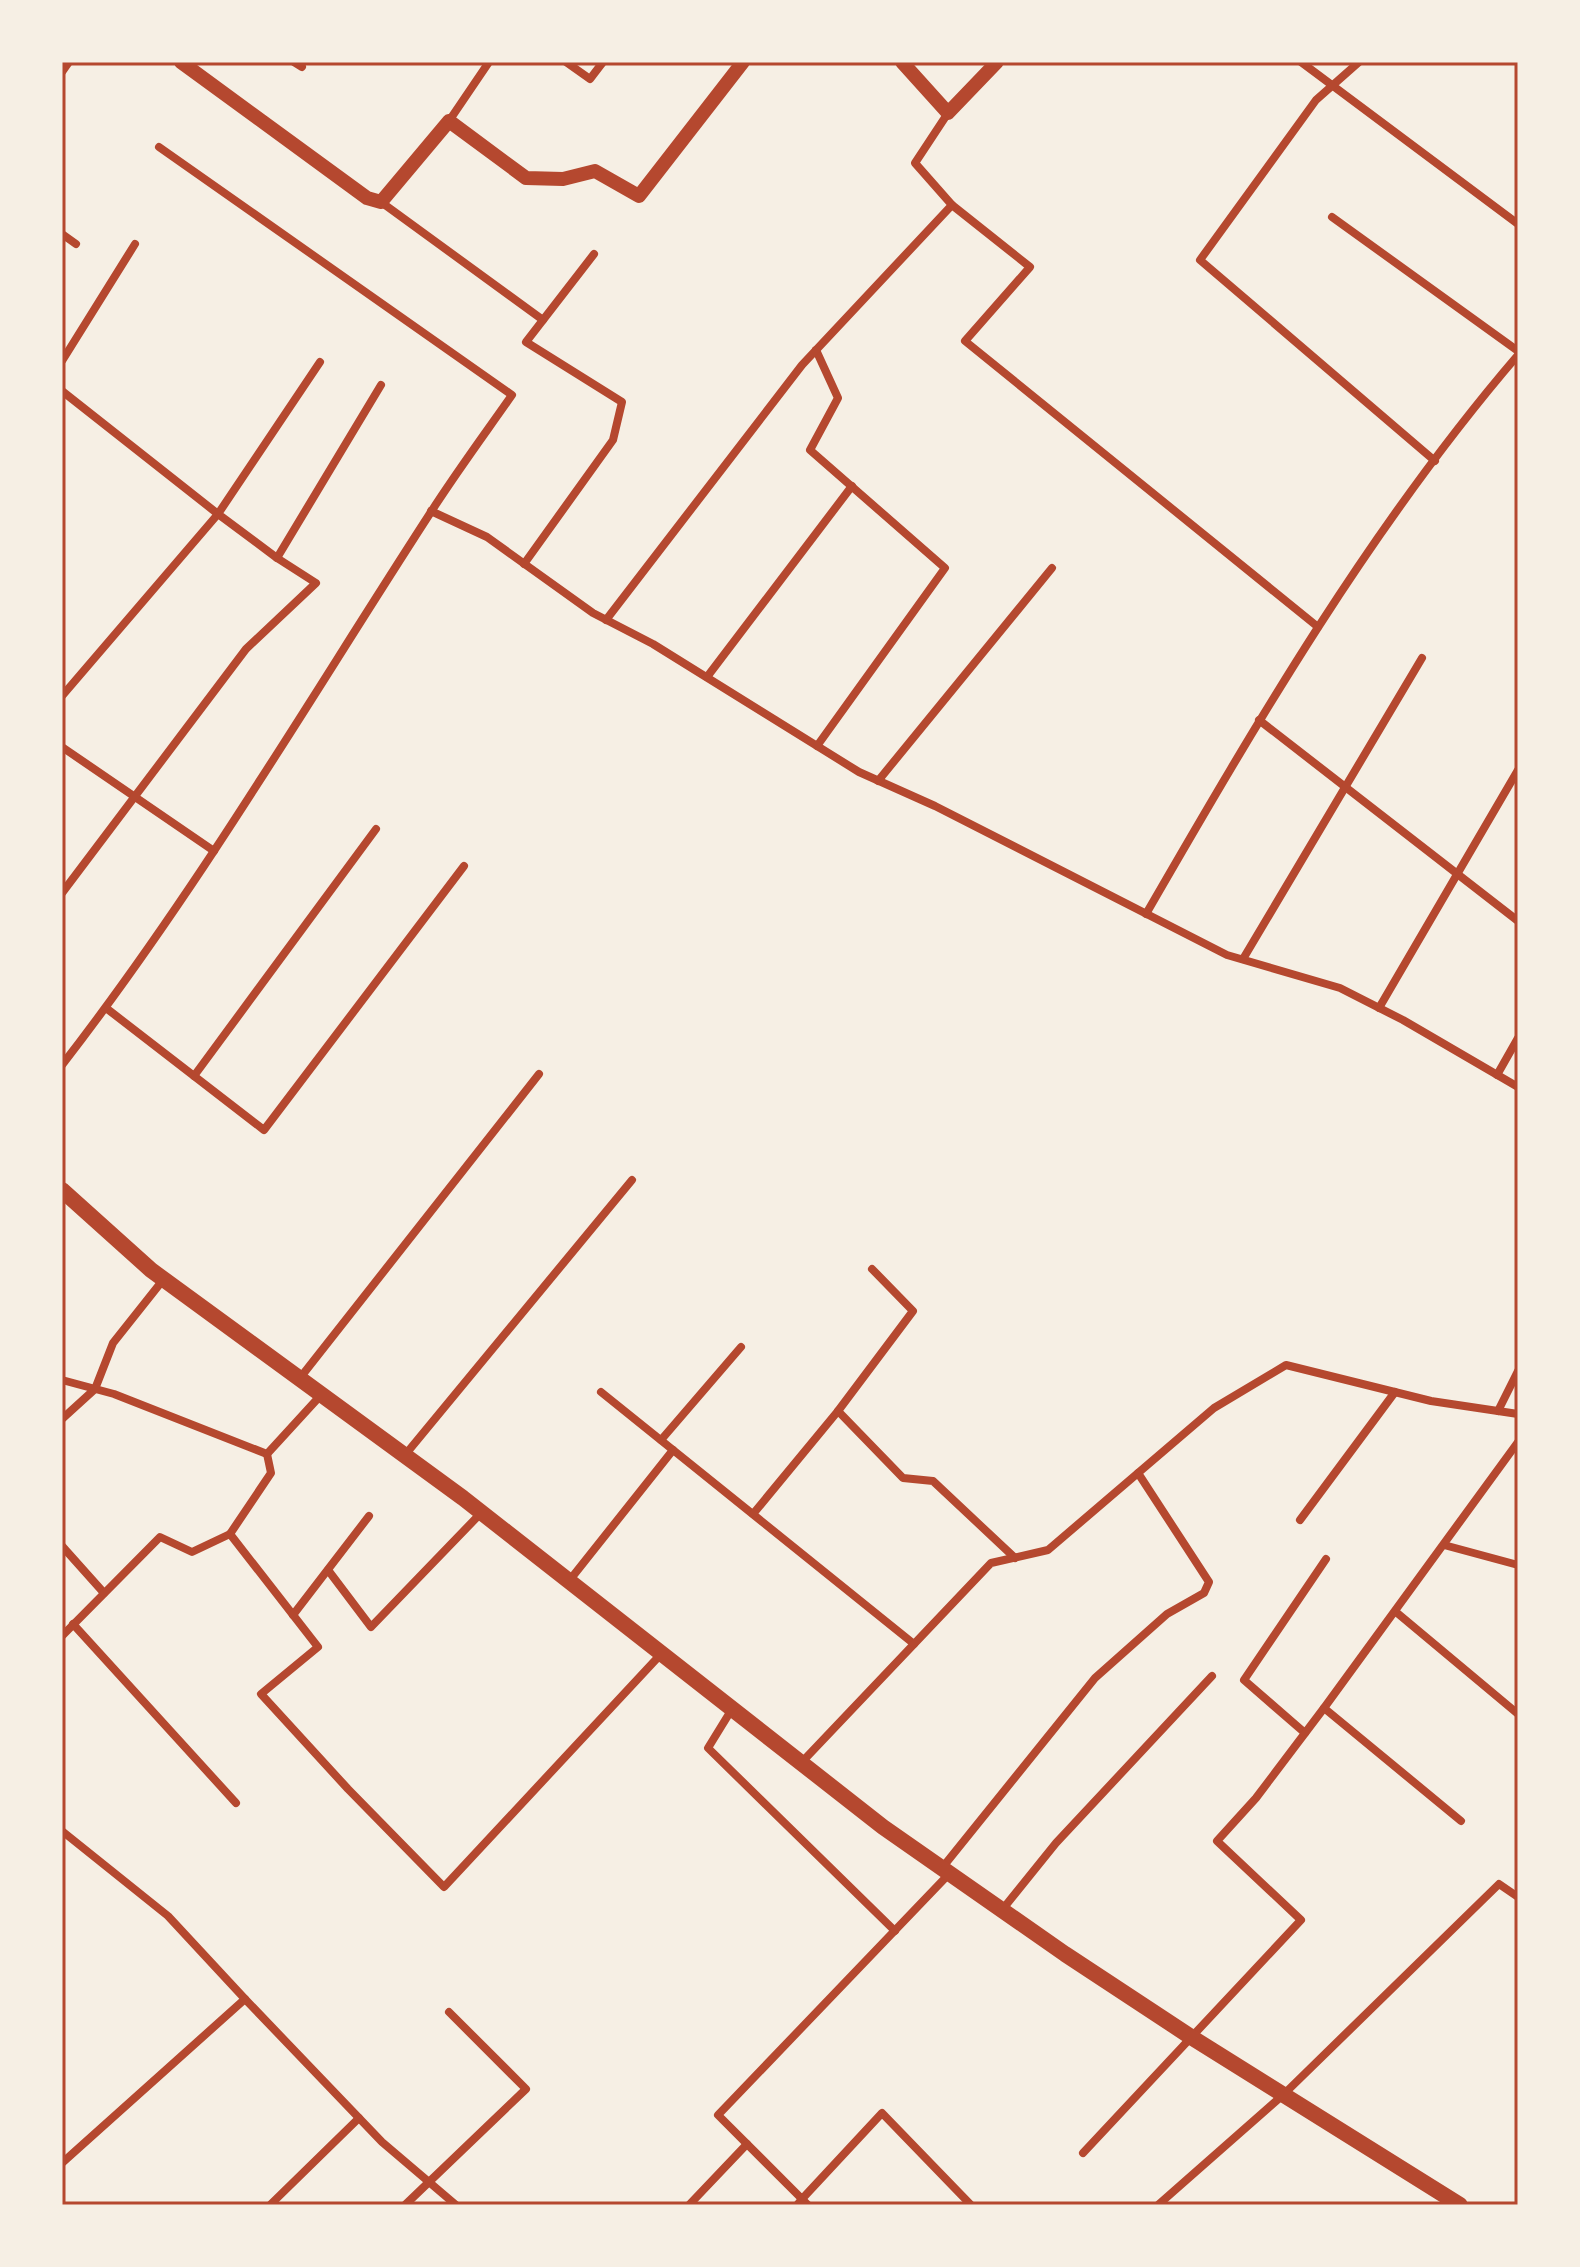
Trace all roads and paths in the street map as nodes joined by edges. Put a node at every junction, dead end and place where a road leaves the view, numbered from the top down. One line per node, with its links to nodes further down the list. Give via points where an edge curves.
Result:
1 (69, 62): 11 (street)
2 (181, 62): 16 (street, via 367,198)
3 (489, 62): 14 (street)
4 (566, 62): 5 (street, via 590,79)
5 (603, 62)
6 (743, 62): 14 (street, via 639,196 595,171 563,179 526,178)
7 (902, 62): 13 (street)
8 (997, 62): 13 (street)
9 (1301, 62): 12 (street)
10 (1359, 62): 12 (street)
11 (62, 72)
12 (1332, 86): 19 (street); 31 (street, via 1316,100 1200,260)
13 (948, 113): 17 (street, via 915,163)
14 (449, 121): 16 (street)
15 (159, 147): 33 (street, via 512,395)
16 (381, 202): 24 (street)
17 (952, 205): 25 (street); 39 (street, via 1030,267 965,341)
18 (1332, 217): 26 (street)
19 (1518, 224)
20 (62, 234): 21 (street)
21 (76, 244)
22 (135, 244): 27 (street)
23 (594, 254): 24 (street)
24 (543, 320): 36 (street, via 526,342 622,402 613,440)
25 (816, 350): 32 (street, via 838,398 810,450); 38 (street)
26 (1518, 353): 31 (street)
27 (62, 361)
28 (320, 362): 34 (street)
29 (381, 385): 35 (street)
30 (62, 391): 34 (street)
31 (1435, 461): 39 (street)
32 (852, 486): 41 (street); 44 (street, via 945,568)
33 (431, 511): 36 (street, via 487,537); 51 (street)
34 (218, 514): 35 (street); 42 (street)
35 (277, 558): 49 (street, via 316,583 246,649)
36 (524, 564): 38 (street)
37 (1052, 568): 47 (street)
38 (606, 620): 41 (street)
39 (1318, 627): 43 (street)
40 (1422, 658): 48 (street)
41 (707, 677): 44 (street)
42 (62, 696)
43 (1259, 720): 48 (street); 55 (street)
44 (817, 746): 47 (street)
45 (62, 747): 49 (street)
46 (1518, 770): 53 (street)
47 (878, 781): 55 (street)
48 (1346, 789): 53 (street); 57 (street)
49 (134, 797): 51 (street); 54 (street)
50 (376, 829): 64 (street)
51 (214, 851): 58 (street)
52 (464, 866): 64 (street, via 264,1130)
53 (1458, 872): 56 (street); 59 (street)
54 (62, 893)
55 (1146, 914): 57 (street)
56 (1518, 921)
57 (1243, 959): 59 (street, via 1340,988)
58 (106, 1008): 61 (street); 64 (street)
59 (1379, 1008): 63 (street)
60 (1518, 1038): 63 (street)
61 (62, 1065)
62 (539, 1074): 72 (street)
63 (1497, 1075): 65 (street)
64 (194, 1076)
65 (1518, 1087)
66 (632, 1180): 86 (street)
67 (62, 1190): 69 (main road)
68 (872, 1269): 78 (street, via 913,1311)
69 (163, 1279): 72 (main road); 74 (street, via 113,1343)
70 (741, 1347): 82 (street)
71 (1518, 1371): 79 (street)
72 (300, 1379): 77 (main road)
73 (62, 1380): 74 (street)
74 (95, 1389): 81 (street); 85 (street)
75 (601, 1392): 82 (street)
76 (1395, 1392): 79 (street); 87 (street, via 1286,1365 1214,1408); 91 (street)
77 (322, 1395): 85 (street); 86 (main road)
78 (838, 1411): 89 (street); 95 (street, via 903,1478 933,1481)
79 (1498, 1411): 80 (street)
80 (1518, 1414)
81 (62, 1419)
82 (661, 1440): 84 (street)
83 (1518, 1442): 93 (street)
84 (673, 1450): 89 (street); 99 (street)
85 (267, 1454): 92 (street, via 271,1473)
86 (405, 1455): 88 (main road)
87 (1138, 1473): 95 (street, via 1048,1550); 116 (street, via 1209,1582 1204,1593 1167,1614 1095,1678)
88 (481, 1513): 98 (street, via 371,1627); 99 (main road)
89 (753, 1514): 105 (street)
90 (369, 1516): 98 (street)
91 (1300, 1520)
92 (230, 1534): 100 (street, via 192,1552 160,1537); 102 (street)
93 (1444, 1545): 97 (street); 101 (street)
94 (62, 1546): 100 (street)
95 (1015, 1558): 105 (street, via 991,1563)
96 (1326, 1559): 111 (street, via 1244,1680)
97 (1518, 1565)
98 (328, 1570): 102 (street)
99 (569, 1581): 106 (main road)
100 (104, 1593): 103 (street)
101 (1396, 1612): 108 (street); 110 (street)
102 (293, 1615): 106 (street, via 318,1647 261,1694 444,1887)
103 (73, 1624): 104 (street); 113 (street)
104 (62, 1636)
105 (914, 1644): 112 (street)
106 (662, 1653): 109 (main road)
107 (1212, 1676): 118 (street, via 1056,1843)
108 (1324, 1708): 111 (street); 114 (street)
109 (732, 1709): 112 (main road); 119 (street, via 708,1748)
110 (1518, 1714)
111 (1305, 1733): 122 (street, via 1217,1841 1301,1920)
112 (801, 1763): 116 (main road)
113 (236, 1803)
114 (1461, 1821)
115 (62, 1831): 120 (street, via 168,1916)
116 (946, 1871): 118 (main road); 119 (street)
117 (1518, 1897): 123 (street, via 1499,1884)
118 (1002, 1910): 122 (main road)
119 (895, 1931): 125 (street, via 718,2115)
120 (245, 1999): 124 (street); 127 (street)
121 (449, 2012): 128 (street, via 526,2089)
122 (1191, 2037): 123 (main road); 126 (street)
123 (1283, 2095): 135 (street); 136 (main road)
124 (359, 2118): 128 (street); 130 (street)
125 (747, 2144): 129 (street); 133 (street)
126 (1083, 2153)
127 (62, 2163)
128 (429, 2181): 131 (street); 132 (street)
129 (802, 2203): 134 (street, via 882,2113)
130 (270, 2205)
131 (405, 2205)
132 (456, 2205)
133 (689, 2205)
134 (971, 2205)
135 (1158, 2205)
136 (1460, 2205)

